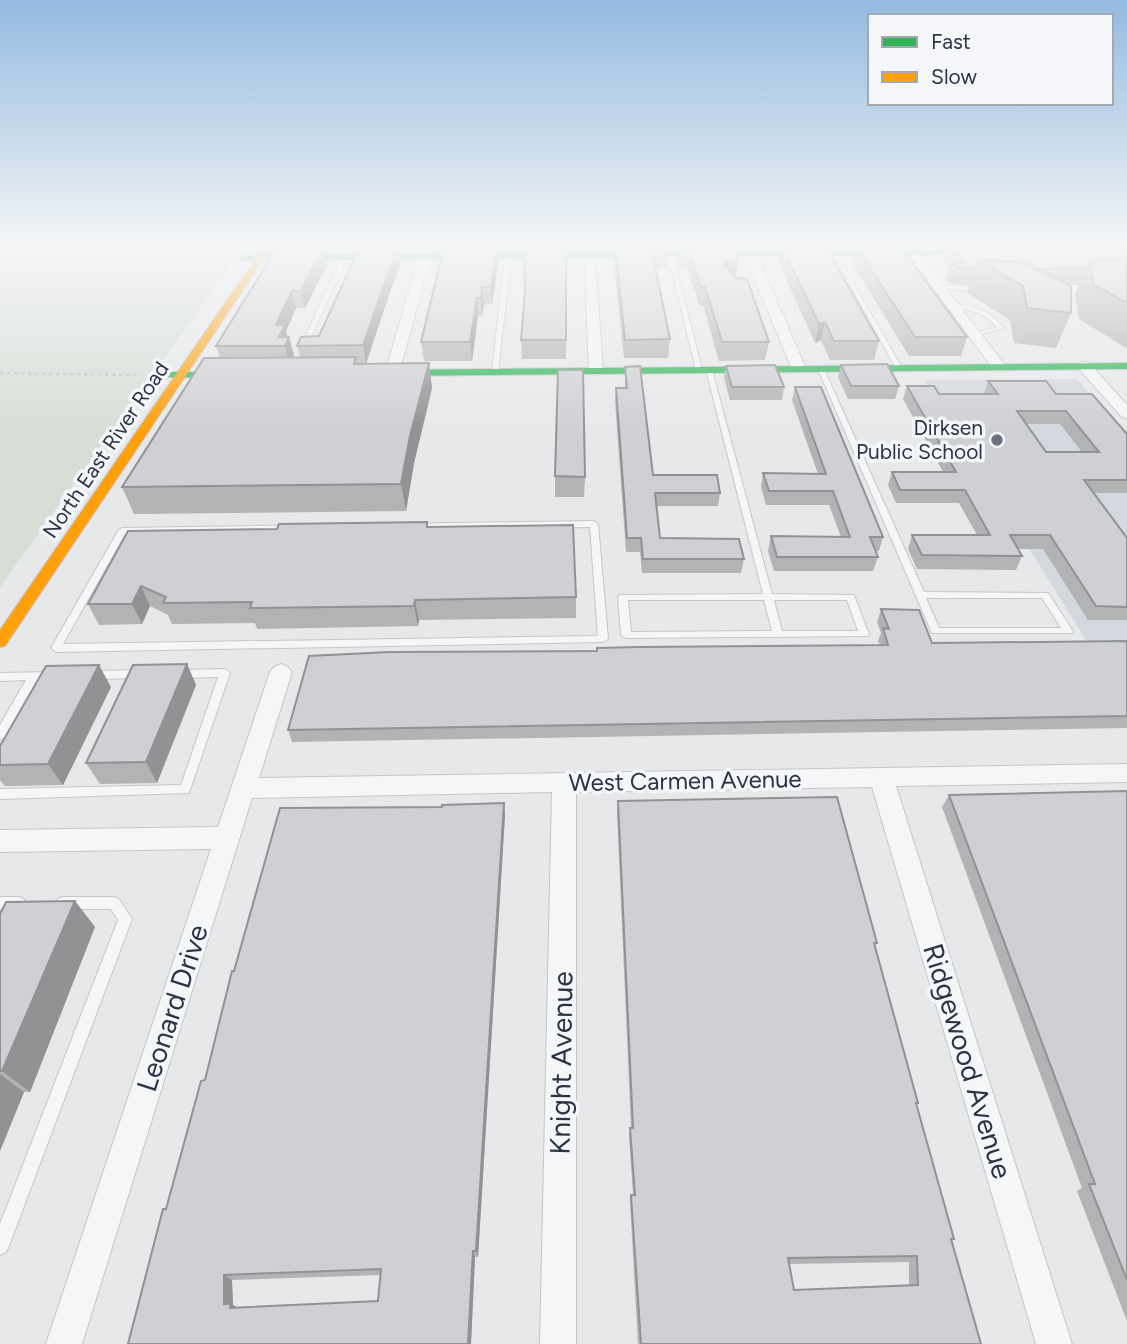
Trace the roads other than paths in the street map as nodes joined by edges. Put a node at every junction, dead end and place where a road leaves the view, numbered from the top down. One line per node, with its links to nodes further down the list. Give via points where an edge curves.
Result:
1 (211, 308): 25 (street, North East River Road, via 154,378)
2 (223, 308): 25 (street, North East River Road)
3 (322, 308): 13 (lane)
4 (411, 308): 24 (street)
5 (502, 308): 22 (lane)
6 (593, 308): 21 (street)
7 (686, 308): 20 (lane)
8 (774, 308): 18 (street)
9 (865, 308): 17 (lane)
10 (954, 308): 12 (street)
11 (968, 308): 12 (lane, via 989,314 1001,328)
12 (975, 335): 16 (street)
13 (302, 352)
14 (1084, 366): 15 (street); 16 (street); 27 (street)
15 (1127, 366)
16 (999, 367): 17 (street)
17 (899, 368): 19 (street)
18 (799, 369): 19 (street); 20 (street)
19 (821, 369): 28 (lane)
20 (704, 370): 21 (street); 29 (lane)
21 (596, 371): 22 (street)
22 (495, 372): 24 (street)
23 (372, 373): 24 (street)
24 (392, 373)
25 (183, 375): 26 (street); 31 (street, North East River Road)
26 (254, 375)
27 (1127, 414)
28 (920, 595): 28 (lane, via 936,631 1068,631 1045,595)
29 (768, 597): 30 (lane); 30 (lane, via 851,597 864,634); 30 (lane, via 623,597 626,635)
30 (778, 634)
31 (0, 642)
32 (56, 648): 32 (lane, via 122,531 594,524 603,639)
33 (281, 672): 44 (street, Leonard Drive)
34 (157, 674): 37 (lane)
35 (170, 674): 45 (lane, via 225,673 185,790)
36 (61, 676): 39 (lane)
37 (74, 676)
38 (0, 677): 39 (lane)
39 (33, 677): 40 (lane)
40 (0, 735)
41 (1127, 773): 42 (street, West Carmen Avenue)
42 (881, 777): 43 (street, West Carmen Avenue); 52 (street, Ridgewood Avenue)
43 (564, 783): 44 (street, West Carmen Avenue); 51 (street, Knight Avenue)
44 (243, 788): 46 (street, Leonard Drive)
45 (0, 794)
46 (227, 838): 47 (street); 50 (street, Leonard Drive)
47 (0, 841)
48 (0, 903): 49 (lane, via 114,902 125,919)
49 (0, 1246)
50 (64, 1344)
51 (558, 1344)
52 (1054, 1344)

